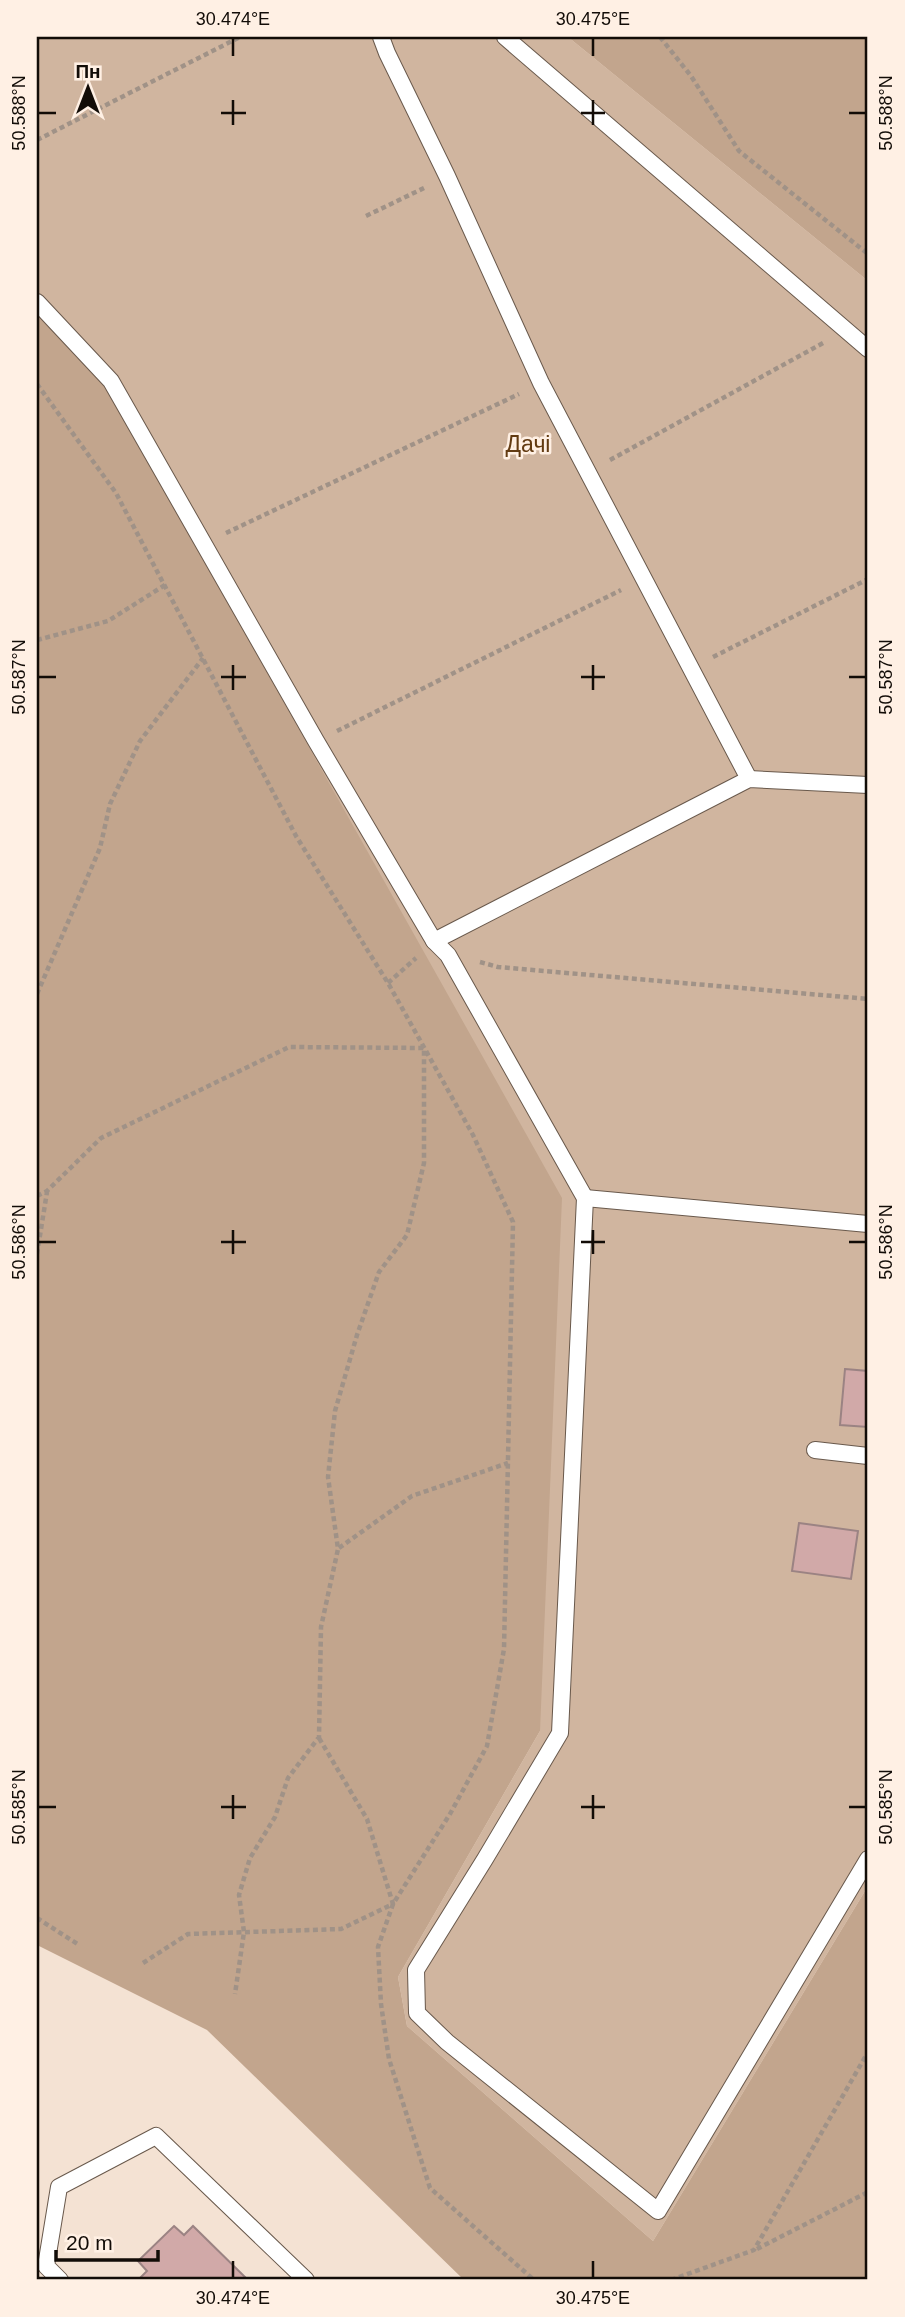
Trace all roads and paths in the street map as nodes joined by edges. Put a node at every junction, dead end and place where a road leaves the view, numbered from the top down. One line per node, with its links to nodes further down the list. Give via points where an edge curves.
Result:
1 (240, 37): 5 (path)
2 (381, 37): 6 (lane)
3 (505, 37): 10 (lane)
4 (660, 37): 8 (path, via 739,151)
5 (37, 141)
6 (447, 177): 7 (path); 12 (lane)
7 (366, 216)
8 (868, 254)
9 (37, 302): 15 (lane, via 111,381)
10 (846, 330): 11 (lane); 14 (path)
11 (868, 349)
12 (541, 383): 14 (lane); 15 (path)
13 (37, 384): 18 (path, via 116,493)
14 (588, 472): 16 (lane)
15 (204, 544): 22 (lane)
16 (643, 579): 21 (lane); 22 (path)
17 (868, 579): 21 (path)
18 (165, 585): 19 (path, via 108,621); 20 (path)
19 (37, 640)
20 (203, 658): 27 (path, via 296,835); 28 (path, via 139,741 110,804 100,849)
21 (691, 668): 23 (lane)
22 (316, 741): 25 (lane)
23 (748, 779): 24 (lane); 25 (lane)
24 (868, 785)
25 (434, 941): 26 (lane); 27 (path)
26 (448, 955): 29 (path, via 498,967); 33 (lane)
27 (388, 984): 30 (path)
28 (37, 994)
29 (868, 999)
30 (424, 1048): 31 (path, via 289,1047 101,1138); 38 (path, via 473,1135 513,1222); 39 (path, via 424,1163 407,1235 379,1272 335,1411 328,1477)
31 (47, 1191): 32 (path); 35 (path)
32 (37, 1196)
33 (585, 1198): 34 (lane); 41 (lane, via 560,1733 416,1970 417,2014 658,2211)
34 (868, 1224)
35 (37, 1254)
36 (815, 1450): 37 (lane)
37 (868, 1456)
38 (508, 1463): 39 (path, via 412,1496); 42 (path, via 504,1649 487,1746)
39 (338, 1549): 40 (path, via 321,1627)
40 (319, 1737): 42 (path, via 367,1819); 44 (path, via 288,1778 275,1817 250,1858 239,1895)
41 (868, 1859)
42 (393, 1904): 44 (path, via 341,1929); 53 (path, via 378,1947 389,2059 430,2188)
43 (37, 1918): 45 (path)
44 (244, 1932): 46 (path, via 188,1934); 47 (path)
45 (79, 1945)
46 (143, 1963)
47 (235, 1994)
48 (868, 2052): 50 (path)
49 (868, 2192): 50 (path)
50 (754, 2250): 54 (path)
51 (60, 2280): 52 (lane, via 46,2266 59,2188 156,2136)
52 (306, 2280)
53 (534, 2280)
54 (671, 2280)

